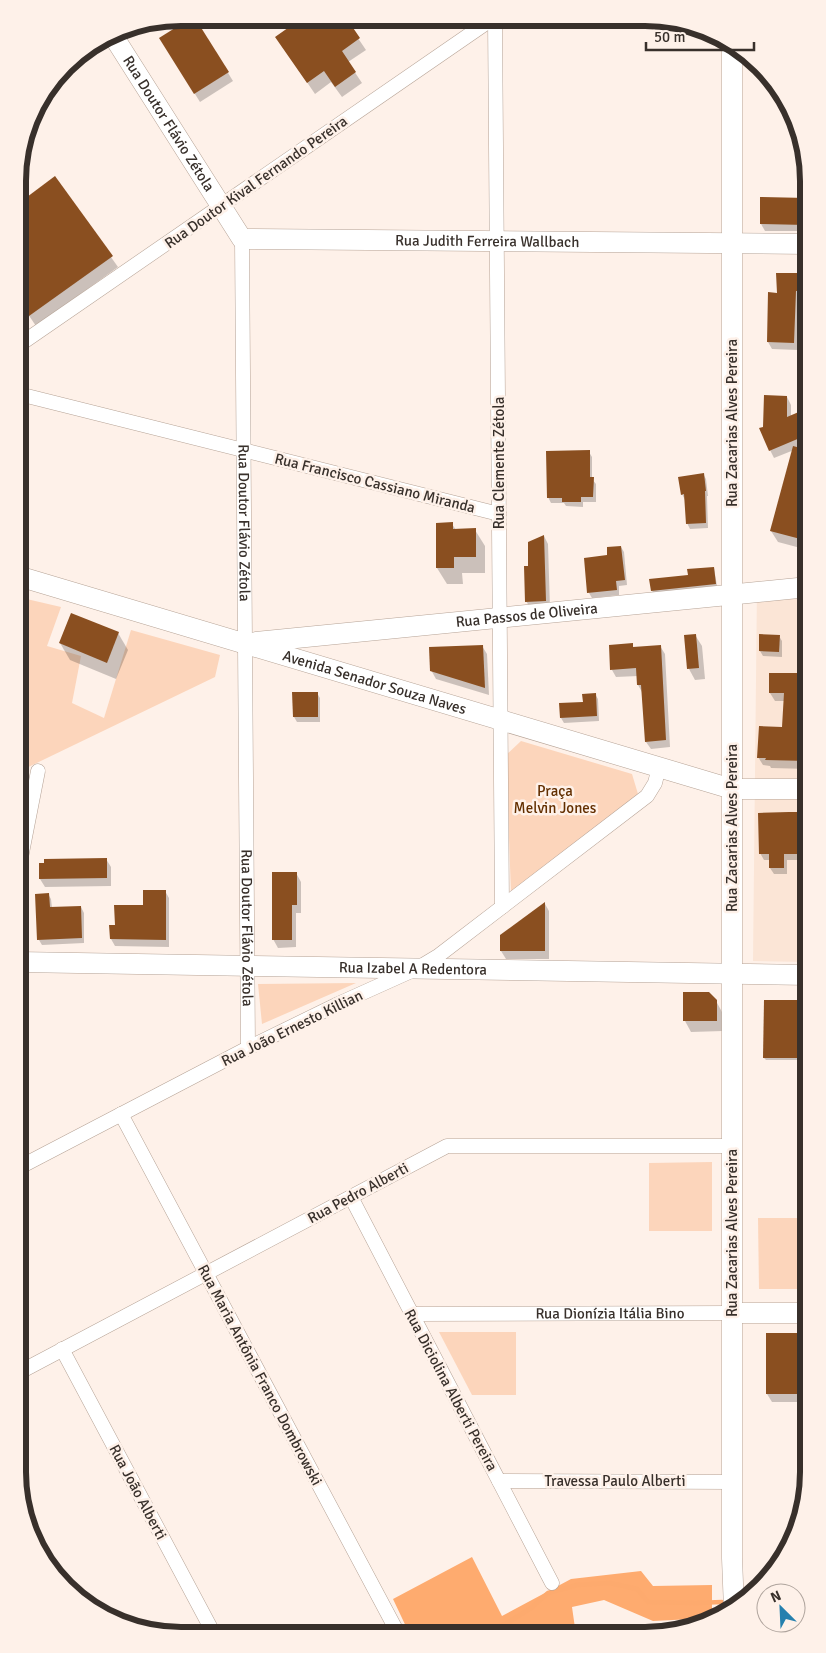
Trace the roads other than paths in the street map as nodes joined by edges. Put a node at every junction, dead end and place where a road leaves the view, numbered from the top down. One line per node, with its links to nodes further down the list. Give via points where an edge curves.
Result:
1 (485, 26): 5 (street, Rua Doutor Kival Fernando Pereira)
2 (494, 26): 7 (street, Rua Clemente Zétola)
3 (116, 41): 5 (main road, Rua Doutor Flávio Zétola)
4 (732, 53): 8 (main road, Rua Zacarias Alves Pereira)
5 (221, 206): 6 (main road, Rua Doutor Flávio Zétola); 10 (street, Rua Doutor Kival Fernando Pereira)
6 (242, 239): 7 (main road, Rua Judith Ferreira Wallbach); 12 (street, Rua Doutor Flávio Zétola)
7 (497, 241): 8 (main road, Rua Judith Ferreira Wallbach); 13 (street, Rua Clemente Zétola)
8 (732, 243): 9 (main road, Rua Judith Ferreira Wallbach); 16 (main road, Rua Zacarias Alves Pereira)
9 (800, 244)
10 (27, 340)
11 (27, 396): 12 (street, Rua Francisco Cassiano Miranda)
12 (244, 450): 13 (street, Rua Francisco Cassiano Miranda); 18 (street, Rua Doutor Flávio Zétola)
13 (499, 514): 17 (street, Rua Clemente Zétola)
14 (27, 579): 18 (main road, Avenida Senador Souza Naves)
15 (800, 588): 16 (main road, Rua Passos de Oliveira)
16 (732, 595): 17 (main road, Rua Passos de Oliveira); 22 (main road, Rua Zacarias Alves Pereira)
17 (500, 618): 18 (main road, Rua Passos de Oliveira); 19 (street, Rua Clemente Zétola)
18 (245, 643): 19 (main road, Avenida Senador Souza Naves); 29 (street, Rua Doutor Flávio Zétola)
19 (501, 719): 20 (main road, Avenida Senador Souza Naves); 27 (street, Rua Clemente Zétola)
20 (659, 767): 22 (main road, Avenida Senador Souza Naves); 27 (street, Rua João Ernesto Killian, via 647,796)
21 (38, 771): 25 (street)
22 (732, 789): 23 (main road, Avenida Senador Souza Naves); 31 (main road, Rua Zacarias Alves Pereira)
23 (800, 789)
24 (27, 797): 25 (street)
25 (33, 797): 26 (street)
26 (26, 830)
27 (502, 907): 30 (street, Rua João Ernesto Killian)
28 (26, 962): 29 (main road, Rua Izabel A Redentora)
29 (248, 966): 30 (main road, Rua Izabel A Redentora); 33 (street, Rua Doutor Flávio Zétola)
30 (418, 968): 31 (main road, Rua Izabel A Redentora); 33 (street, Rua João Ernesto Killian)
31 (732, 974): 32 (main road, Rua Izabel A Redentora); 35 (main road, Rua Zacarias Alves Pereira)
32 (799, 975)
33 (248, 1048): 34 (street, Rua João Ernesto Killian)
34 (121, 1114): 36 (street, Rua João Ernesto Killian); 38 (street, Rua Maria Antônia Franco Dombrowski)
35 (732, 1146): 37 (street, Rua Pedro Alberti, via 447,1146); 40 (main road, Rua Zacarias Alves Pereira)
36 (26, 1164)
37 (351, 1197): 38 (street, Rua Pedro Alberti); 39 (street, Rua Diciolina Alberti Pereira)
38 (206, 1274): 42 (street, Rua Pedro Alberti); 49 (street, Rua Maria Antônia Franco Dombrowski)
39 (412, 1314): 40 (street, Rua Dionízia Itália Bino); 44 (street, Rua Diciolina Alberti Pereira)
40 (732, 1314): 41 (main road, Rua Dionízia Itália Bino); 45 (main road, Rua Zacarias Alves Pereira)
41 (799, 1314)
42 (62, 1350): 43 (street, Rua Pedro Alberti); 48 (street, Rua João Alberti)
43 (26, 1369)
44 (499, 1480): 45 (street, Travessa Paulo Alberti); 46 (street, Rua Diciolina Alberti Pereira)
45 (732, 1482): 47 (main road, Rua Zacarias Alves Pereira)
46 (552, 1583)
47 (734, 1599)
48 (210, 1627)
49 (394, 1627)

